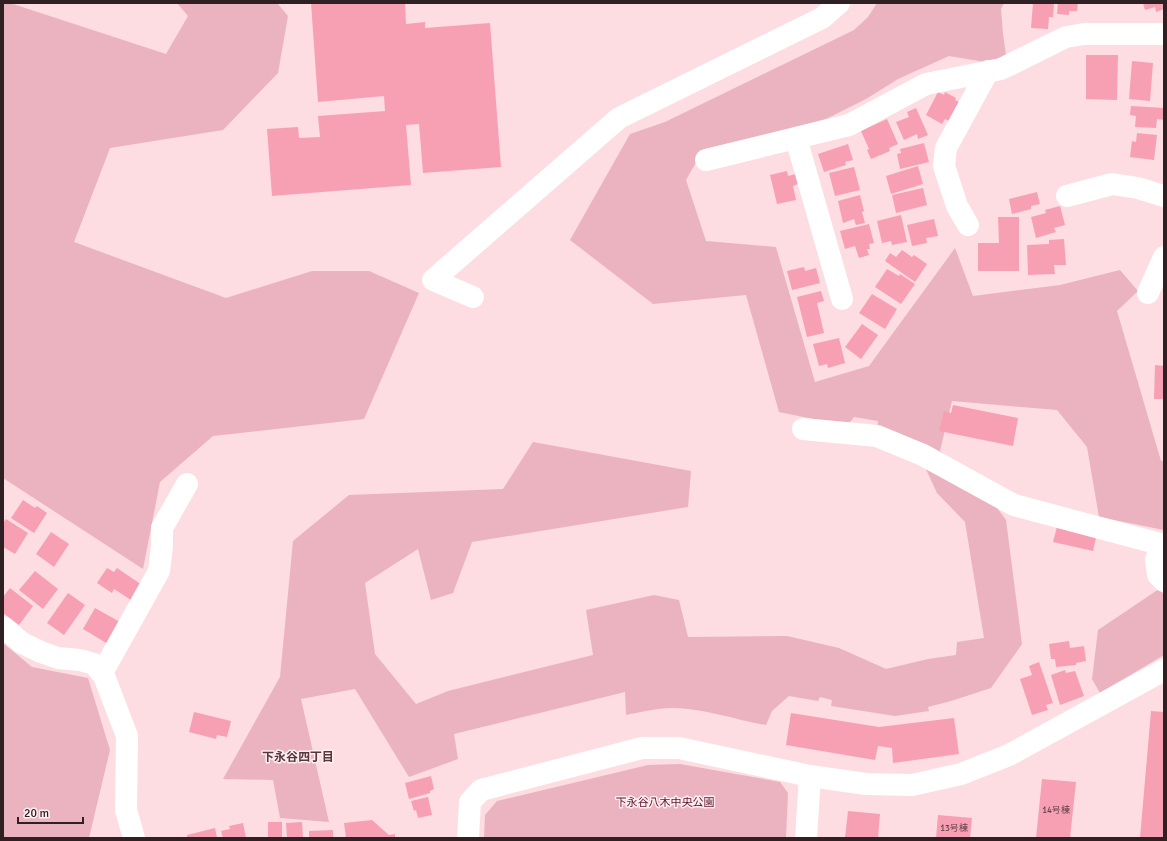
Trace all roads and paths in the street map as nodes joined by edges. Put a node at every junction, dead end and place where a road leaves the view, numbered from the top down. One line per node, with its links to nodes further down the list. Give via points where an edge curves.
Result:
1 (839, 3): 11 (street, via 822,18 619,118 433,280)
2 (1164, 34): 3 (street, via 1084,34 1066,37 1002,69)
3 (988, 71): 4 (street, via 926,84 849,126); 8 (street, via 946,148 944,166 957,206)
4 (796, 138): 5 (street); 12 (street)
5 (706, 160)
6 (1067, 196): 7 (street, via 1112,184)
7 (1164, 196)
8 (968, 225)
9 (1164, 257): 10 (street)
10 (1148, 293)
11 (473, 297)
12 (842, 299)
13 (803, 429): 15 (street, via 877,436 923,455 1014,505)
14 (187, 484): 19 (street, via 162,528 159,571)
15 (1163, 545): 16 (street, via 1156,560 1158,575)
16 (1164, 581)
17 (3, 627): 19 (street, via 22,643 41,652 58,658 94,664)
18 (1164, 670): 20 (street, via 1009,755 961,774 912,785 866,784)
19 (102, 673): 21 (street, via 126,736 126,810)
20 (810, 776): 22 (street, via 679,748 642,748 481,790 470,802); 23 (street)
21 (134, 838)
22 (468, 838)
23 (806, 838)

